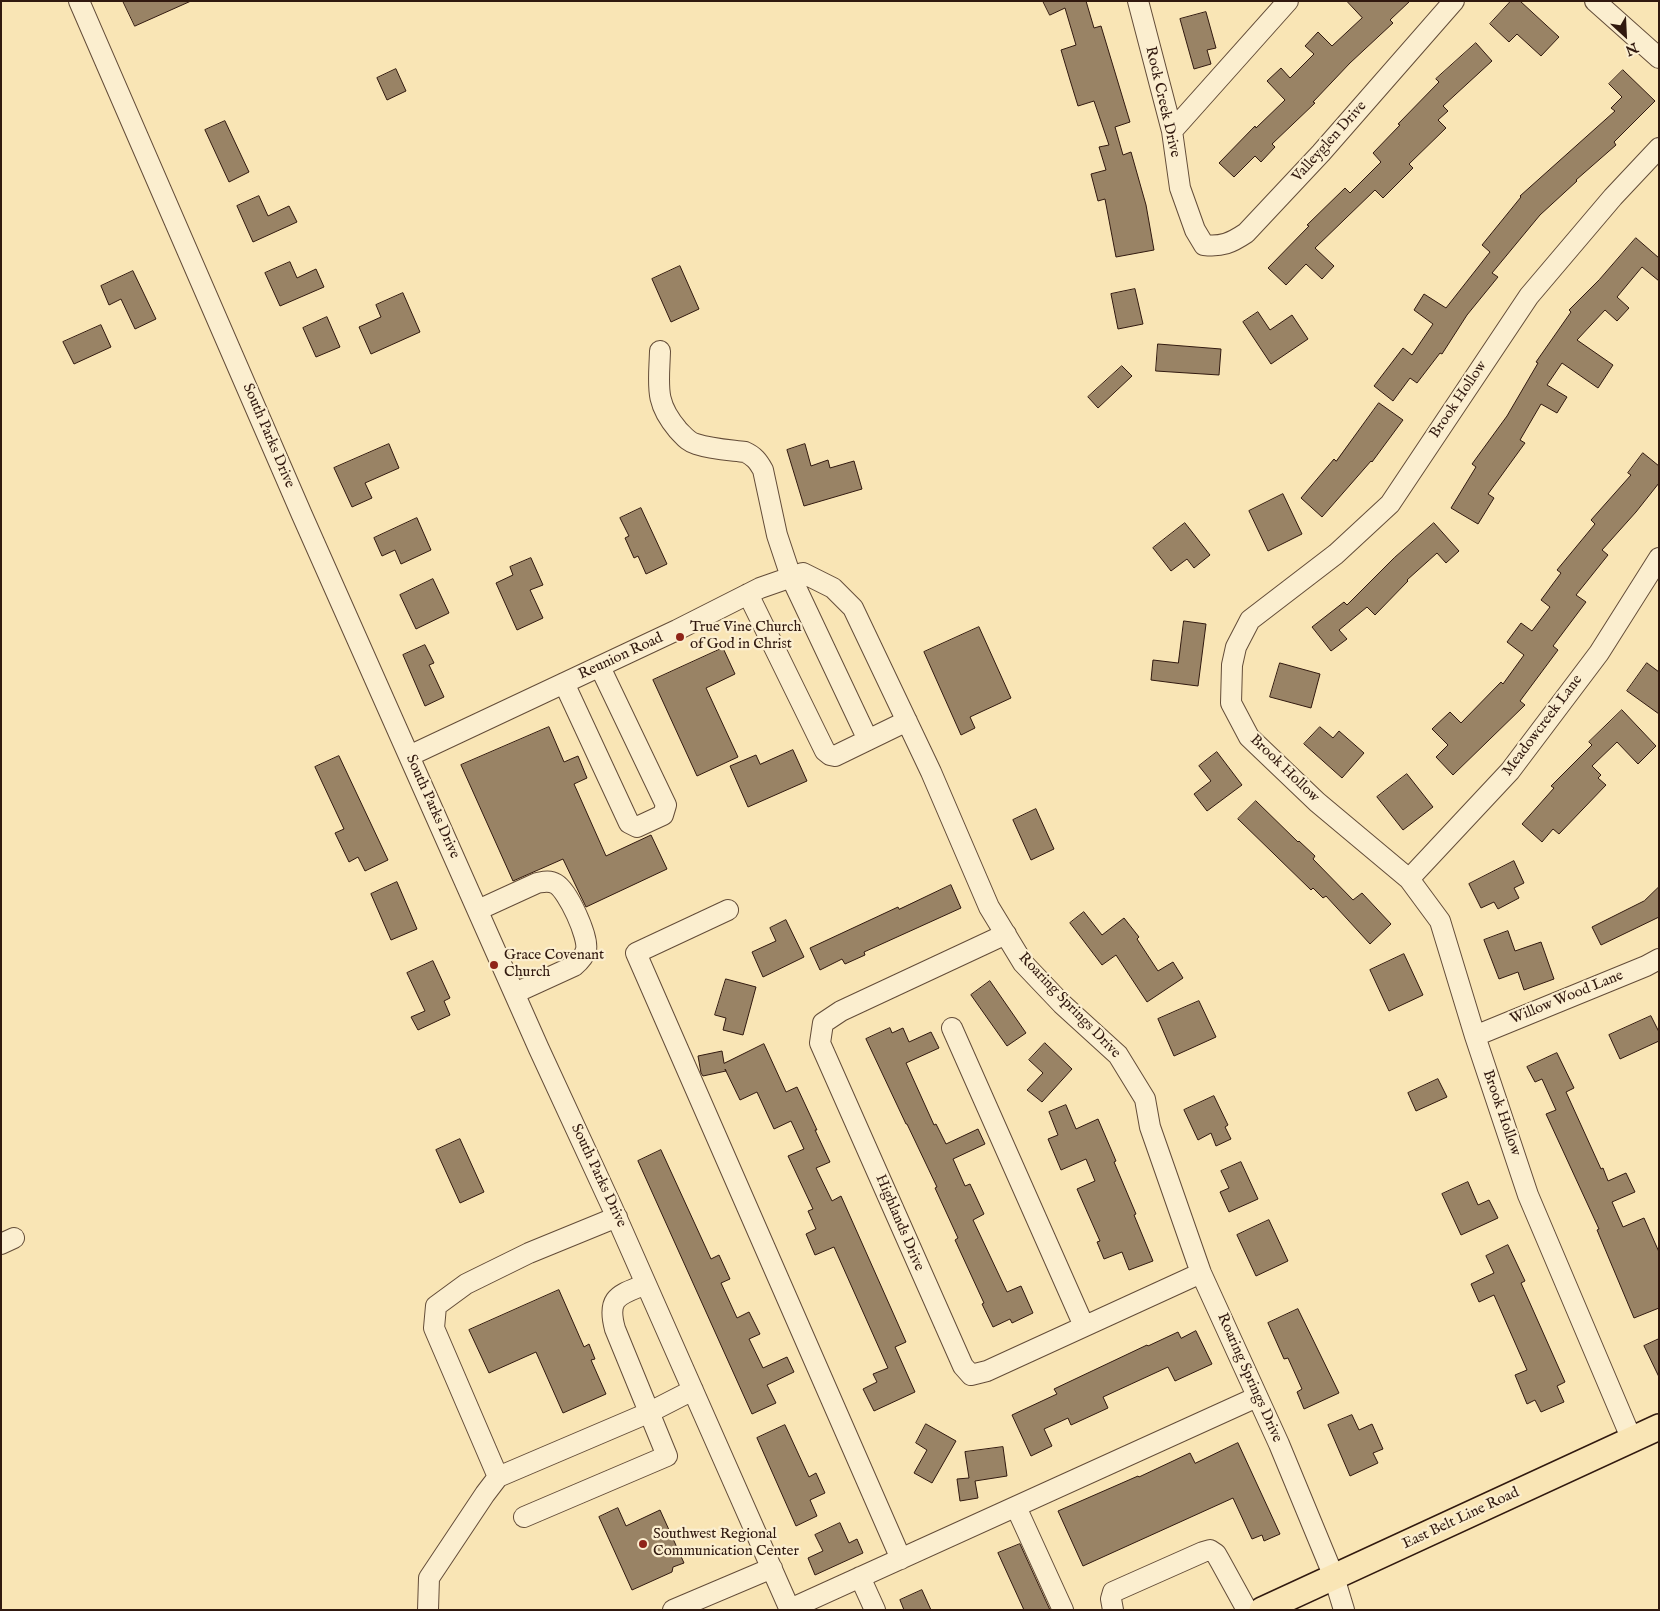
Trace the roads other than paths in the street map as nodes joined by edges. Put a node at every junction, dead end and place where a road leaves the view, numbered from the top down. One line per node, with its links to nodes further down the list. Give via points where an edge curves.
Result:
1 (79, 1): 19 (street, South Parks Drive)
2 (1138, 1): 7 (street, Rock Creek Drive)
3 (1454, 1): 9 (street, Valleyglen Drive, via 1246,233 1217,246 1204,245)
4 (1284, 3): 7 (street)
5 (1604, 4): 6 (street)
6 (1659, 58)
7 (1172, 131): 9 (street, Rock Creek Drive, via 1180,188)
8 (1659, 148): 20 (street, Brook Hollow, via 1529,296 1390,504 1336,554 1250,620 1236,647 1231,703 1249,737 1317,802)
9 (1195, 230)
10 (660, 351): 12 (street, via 658,391 662,407 674,426 696,445 745,452 758,460 776,535)
11 (1659, 558): 20 (street, Meadowcreek Lane, via 1599,653 1510,771)
12 (791, 577): 13 (street, Reunion Road); 14 (street, Reunion Road, via 803,573 810,576 832,588); 18 (street)
13 (748, 594): 15 (street, Reunion Road); 18 (street, via 825,751 835,756)
14 (853, 608): 17 (street, Roaring Springs Drive)
15 (600, 666): 16 (street, Reunion Road); 16 (street, via 666,805 663,815 655,819 637,827 629,823)
16 (564, 683): 19 (street, Reunion Road)
17 (907, 721): 18 (street); 23 (street, Roaring Springs Drive, via 989,907)
18 (868, 740)
19 (410, 756): 21 (street, South Parks Drive)
20 (1409, 879): 27 (street, Brook Hollow, via 1440,921)
21 (478, 910): 25 (street, South Parks Drive); 25 (street, via 546,881 555,883 567,895 587,944 582,960)
22 (728, 910): 40 (street, via 636,953)
23 (1006, 934): 29 (street, Roaring Springs Drive, via 1024,963 1062,1004 1118,1055 1145,1099 1150,1127); 31 (street, Highlands Drive, via 841,1011 823,1023 820,1042 963,1366 971,1374 987,1371)
24 (1659, 959): 27 (street, Willow Wood Lane)
25 (515, 993): 28 (street, South Parks Drive)
26 (952, 1028): 31 (street)
27 (1474, 1036): 36 (street, Brook Hollow, via 1528,1195)
28 (617, 1217): 30 (street, South Parks Drive); 37 (street, via 529,1253 466,1284 436,1306 434,1328)
29 (1201, 1273): 31 (street, Highlands Drive); 33 (street, Roaring Springs Drive)
30 (646, 1284): 32 (street, South Parks Drive); 34 (street, via 620,1296 614,1302 611,1316)
31 (1084, 1326)
32 (693, 1390): 34 (street); 41 (street, South Parks Drive)
33 (1258, 1397): 38 (street); 43 (street, Roaring Springs Drive)
34 (648, 1413): 37 (street); 39 (street, via 667,1456)
35 (1659, 1428): 36 (main road, East Belt Line Road)
36 (1632, 1440): 43 (main road, East Belt Line Road)
37 (498, 1477): 46 (street, via 430,1578)
38 (1016, 1507): 40 (street); 49 (street)
39 (524, 1517)
40 (901, 1559): 42 (street)
41 (772, 1568): 44 (street, South Parks Drive); 47 (street)
42 (860, 1577): 44 (street); 48 (street)
43 (1334, 1577): 45 (street, Roaring Springs Drive); 52 (main road, East Belt Line Road)
44 (790, 1609)
45 (1343, 1609)
46 (428, 1610)
47 (674, 1610)
48 (875, 1610)
49 (1063, 1610)
50 (1113, 1610): 51 (street, via 1113,1592 1210,1550 1216,1554)
51 (1247, 1610)
52 (1262, 1610)

